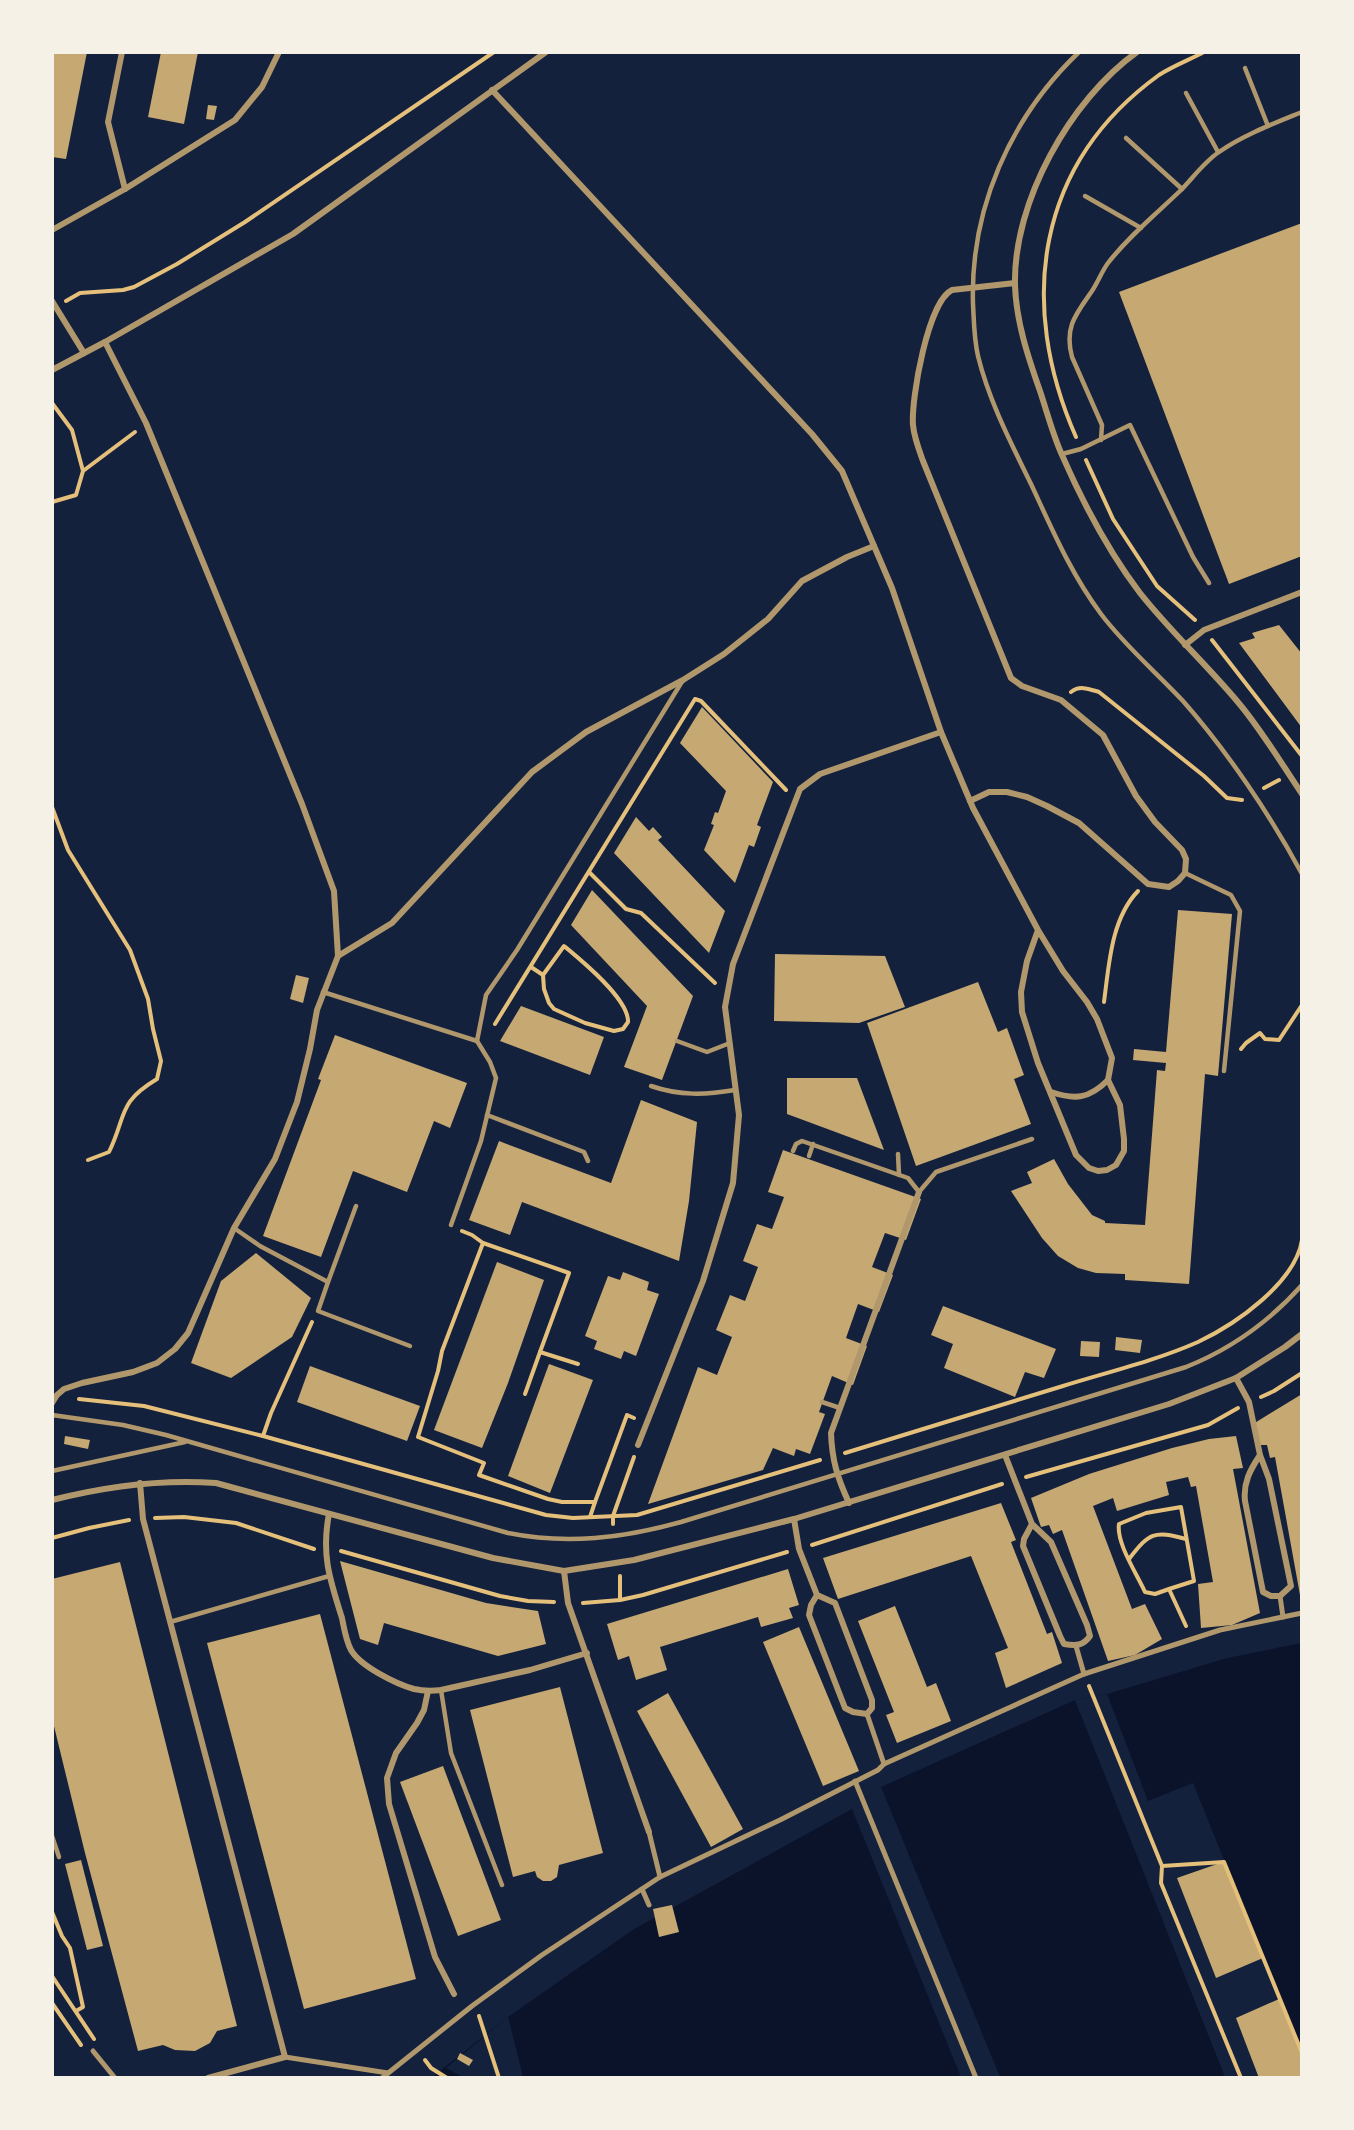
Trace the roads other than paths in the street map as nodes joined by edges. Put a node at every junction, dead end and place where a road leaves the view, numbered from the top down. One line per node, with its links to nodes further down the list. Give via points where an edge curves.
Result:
1 (122, 52): 13 (street, via 108,122)
2 (279, 52): 13 (street, via 262,87 234,120)
3 (546, 52): 7 (street)
4 (1079, 52): 19 (lane, via 1037,99 1006,151 980,224)
5 (1137, 52): 18 (street, via 1092,96 1057,144 1024,221)
6 (1245, 68): 10 (lane)
7 (492, 90): 21 (street, via 293,234); 26 (street, via 812,434 842,471)
8 (1185, 93): 12 (lane)
9 (1302, 111): 10 (lane)
10 (1268, 126): 12 (lane)
11 (1126, 138): 14 (lane)
12 (1218, 152): 14 (lane)
13 (125, 189): 17 (street)
14 (1182, 189): 16 (lane)
15 (1085, 196): 16 (lane)
16 (1141, 228): 24 (lane, via 1107,265 1072,320 1072,357 1102,425)
17 (52, 230)
18 (1015, 283): 19 (street); 25 (street, via 1016,308)
19 (972, 288): 34 (street, via 945,293 934,314 916,379 913,407 913,426 922,461 1011,678 1061,700 1103,735 1136,796 1182,850); 35 (lane, via 976,346 990,394 1077,579 1107,622 1198,720 1253,795)
20 (55, 304): 22 (street)
21 (105, 342): 22 (street); 37 (street, via 146,423 302,804 333,891)
22 (84, 353): 23 (street)
23 (52, 370)
24 (1101, 440): 25 (lane); 27 (lane, via 1130,425)
25 (1062, 454): 29 (street, via 1101,534 1140,592)
26 (874, 546): 30 (street, via 802,581 768,619); 31 (street)
27 (1209, 583)
28 (1302, 592): 29 (street, via 1204,630)
29 (1185, 645): 32 (street, via 1238,702)
30 (683, 680): 37 (street, via 586,732 532,772 392,923); 39 (lane, via 486,995)
31 (941, 732): 33 (street); 41 (street, via 820,774 800,789 733,964 725,1007)
32 (1302, 794)
33 (970, 801): 34 (street, via 989,792 1007,792 1047,806 1079,823 1148,884 1168,887); 36 (street)
34 (1185, 873): 42 (lane, via 1232,895 1240,911)
35 (1302, 874)
36 (1038, 930): 43 (street, via 1097,1019 1112,1058); 46 (street, via 1027,961 1022,1012)
37 (338, 956): 38 (street)
38 (323, 992): 39 (lane); 58 (street, via 297,1102 275,1159)
39 (477, 1041): 47 (lane, via 496,1078)
40 (676, 1041): 41 (lane, via 707,1052)
41 (730, 1043): 45 (street)
42 (1224, 1071)
43 (1108, 1080): 46 (street, via 1083,1097); 46 (street, via 1119,1105 1124,1151 1116,1165 1107,1170 1089,1168 1076,1155)
44 (651, 1086): 45 (lane, via 690,1095)
45 (735, 1090): 69 (street, via 739,1115 733,1183 703,1281)
46 (1051, 1092)
47 (487, 1115): 53 (lane, via 584,1152); 57 (lane)
48 (1032, 1139): 55 (lane, via 936,1172)
49 (813, 1144): 50 (lane, via 802,1141); 52 (lane); 54 (lane)
50 (793, 1151)
51 (898, 1154): 54 (lane)
52 (808, 1156)
53 (588, 1161)
54 (899, 1175): 55 (lane, via 908,1178)
55 (919, 1192): 66 (street)
56 (356, 1206): 59 (lane)
57 (451, 1225)
58 (234, 1228): 59 (lane); 65 (street, via 188,1334 175,1349 157,1363 134,1372 64,1389)
59 (328, 1282): 62 (lane, via 318,1311)
60 (1302, 1285): 73 (lane, via 1259,1326 1204,1360)
61 (1302, 1334): 63 (street)
62 (410, 1346)
63 (1236, 1378): 70 (street, via 1168,1404); 71 (street, via 1249,1402)
64 (822, 1402): 66 (lane)
65 (52, 1403)
66 (840, 1408): 73 (street, via 831,1432)
67 (52, 1414): 68 (lane, via 123,1425)
68 (187, 1441): 72 (lane); 73 (lane, via 489,1529 561,1540 648,1531)
69 (638, 1445)
70 (1005, 1455): 76 (street); 79 (street)
71 (1260, 1455): 83 (street, via 1269,1479 1291,1587); 83 (street, via 1244,1489 1245,1501 1263,1592)
72 (52, 1471)
73 (836, 1474): 76 (street)
74 (140, 1483): 75 (street); 77 (street, via 216,1483); 86 (street, via 143,1519)
75 (52, 1500)
76 (849, 1503): 78 (street)
77 (329, 1514): 80 (street, via 493,1558); 81 (street, via 325,1533)
78 (794, 1519): 80 (street, via 627,1561); 82 (street, via 799,1549)
79 (1032, 1524): 87 (street, via 1023,1546 1064,1644); 87 (street, via 1051,1542 1087,1625 1090,1636)
80 (564, 1571): 88 (street, via 568,1603)
81 (329, 1576): 86 (lane); 91 (street, via 351,1650 396,1682)
82 (817, 1595): 92 (street, via 835,1604 872,1700); 92 (street, via 809,1615 844,1707)
83 (1280, 1596): 85 (street)
84 (1302, 1613): 85 (street)
85 (1283, 1617): 89 (street, via 1191,1638)
86 (170, 1622): 104 (street)
87 (1076, 1646): 89 (street)
88 (587, 1653): 90 (street); 95 (street)
89 (1084, 1674): 93 (street)
90 (441, 1690): 91 (street); 99 (lane, via 451,1752)
91 (428, 1691): 102 (street, via 424,1710 396,1752 387,1778 388,1795 435,1957)
92 (867, 1714): 93 (street)
93 (884, 1764): 94 (street)
94 (855, 1781): 98 (street); 109 (street)
95 (649, 1832): 98 (street)
96 (52, 1836): 97 (lane)
97 (58, 1857)
98 (660, 1876): 100 (street)
99 (502, 1885)
100 (642, 1889): 101 (street); 105 (street, via 542,1955)
101 (649, 1905)
102 (454, 1994)
103 (93, 2050): 106 (street)
104 (285, 2057): 105 (street); 107 (street)
105 (388, 2073): 108 (street)
106 (115, 2078)
107 (208, 2078)
108 (382, 2078)
109 (976, 2078)

